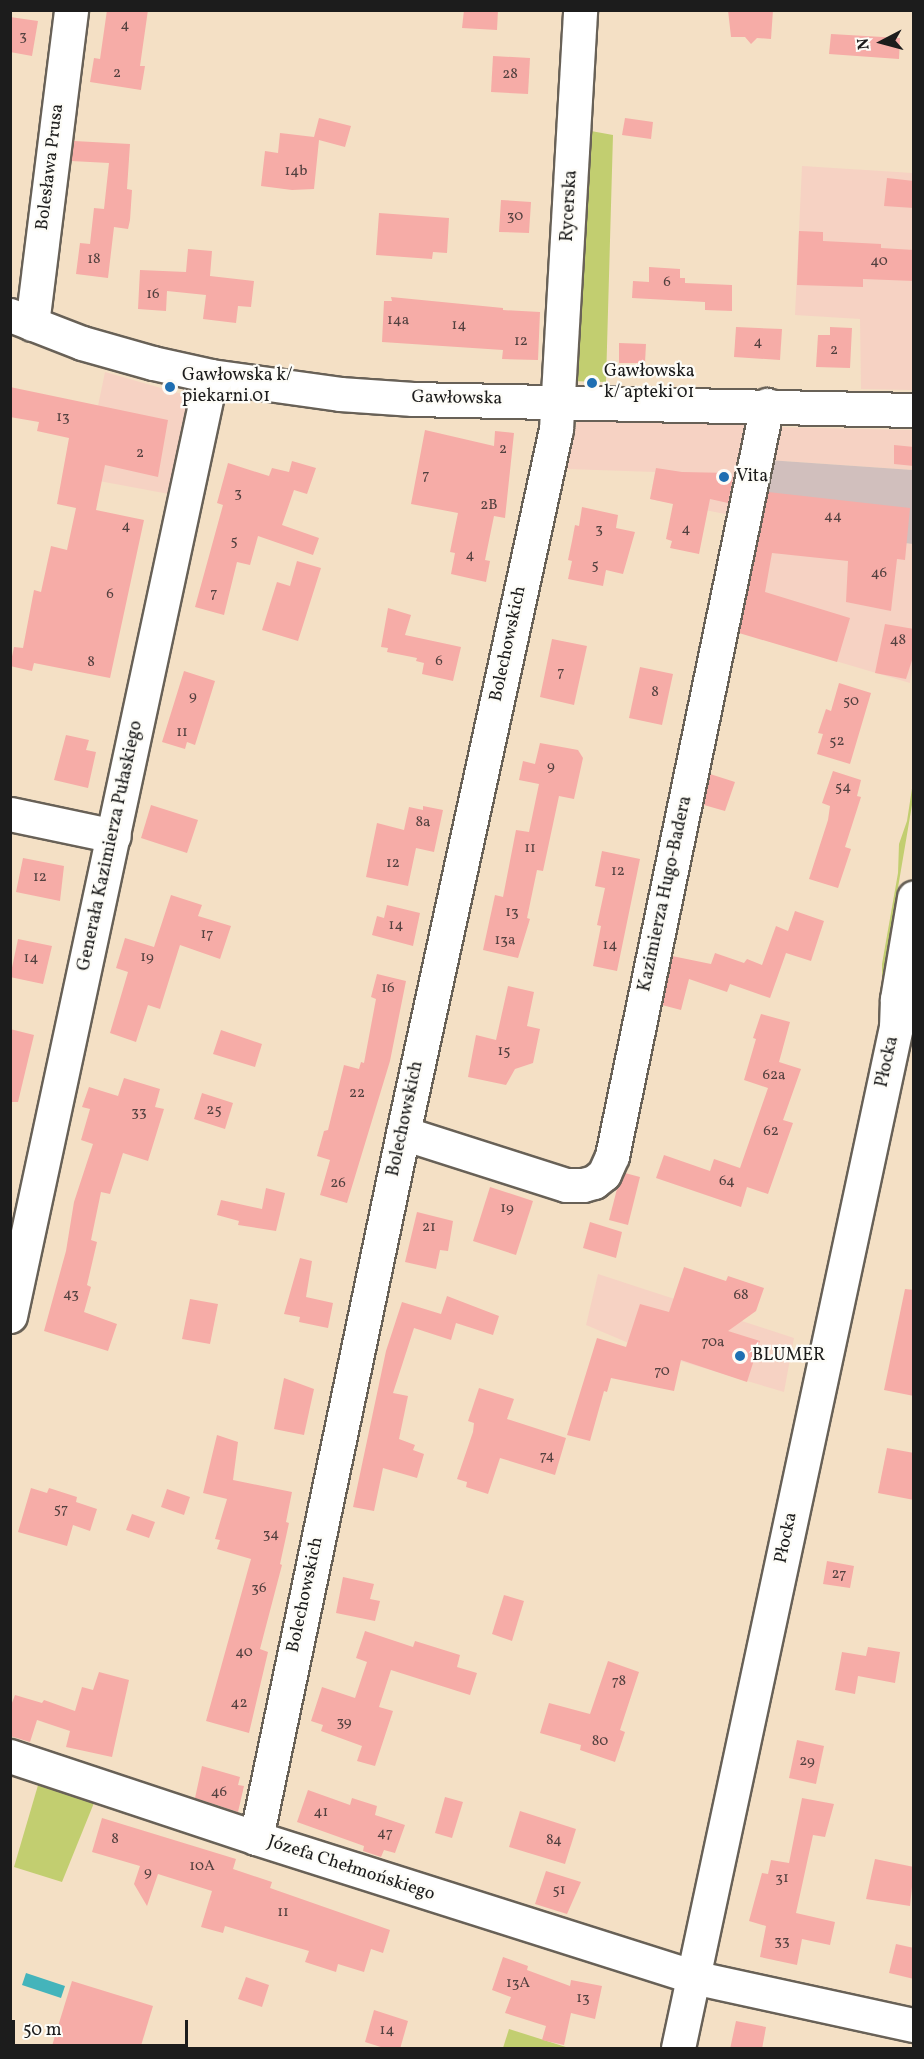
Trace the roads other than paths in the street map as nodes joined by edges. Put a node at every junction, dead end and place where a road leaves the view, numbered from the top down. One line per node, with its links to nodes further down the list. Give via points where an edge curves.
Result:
1 (71, 10): 3 (street, Bolesława Prusa)
2 (580, 10): 5 (street, Rycerska)
3 (21, 319): 4 (street, Gawłowska, via 82,343)
4 (211, 376): 5 (street, Gawłowska, via 340,394); 9 (street, Generała Kazimierza Pułaskiego)
5 (560, 401): 6 (street, Gawłowska); 13 (street, Bolechowskich)
6 (767, 405): 7 (street, Gawłowska); 13 (street, Kazimierza Hugo-Badera, via 612,1156 604,1174 594,1182 566,1185)
7 (914, 410)
8 (10, 814): 9 (street)
9 (114, 836): 14 (street, Generała Kazimierza Pułaskiego)
10 (914, 897): 12 (street, Płocka)
11 (914, 987): 12 (street, Płocka)
12 (896, 1027): 17 (street, Płocka)
13 (403, 1134): 16 (street, Bolechowskich)
14 (10, 1316)
15 (10, 1756): 16 (street, Józefa Chełmońskiego)
16 (256, 1838): 17 (street, Józefa Chełmońskiego)
17 (693, 1977): 18 (street, Józefa Chełmońskiego); 19 (street, Płocka)
18 (914, 2025)
19 (678, 2049)

